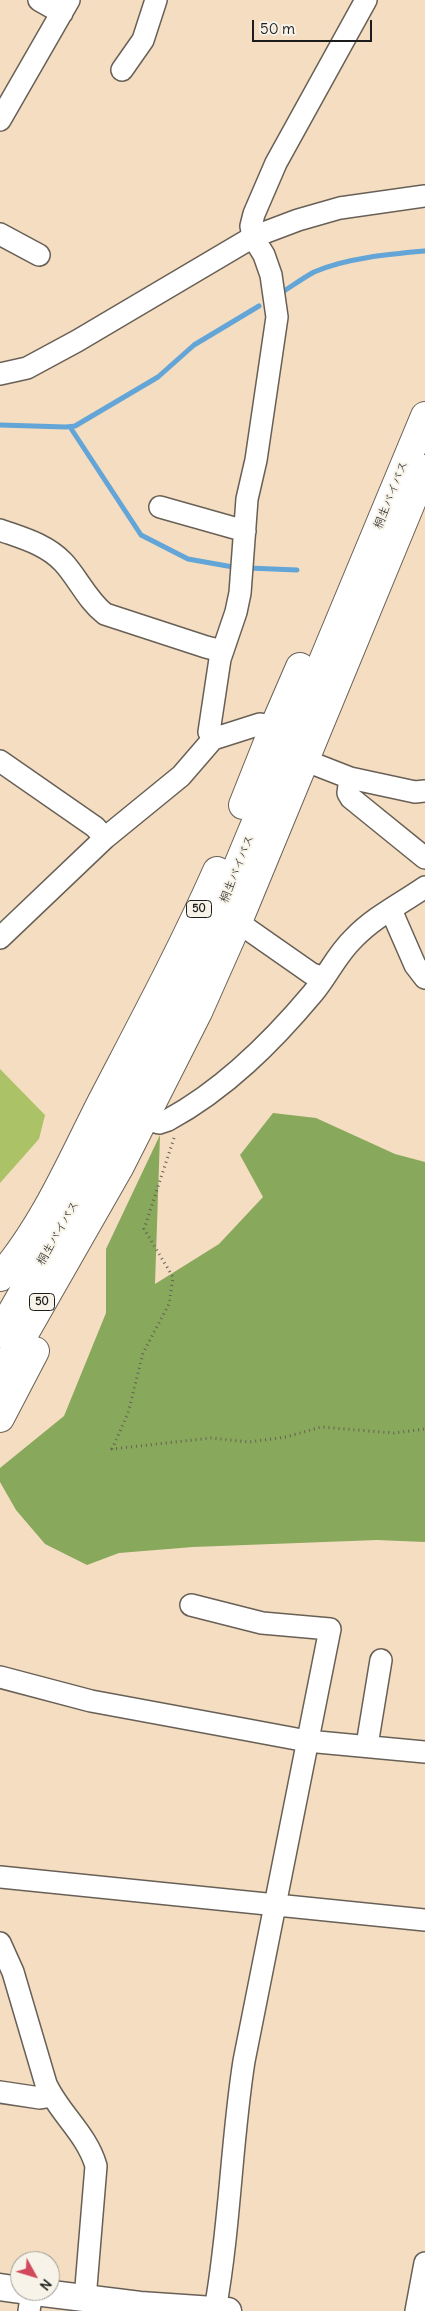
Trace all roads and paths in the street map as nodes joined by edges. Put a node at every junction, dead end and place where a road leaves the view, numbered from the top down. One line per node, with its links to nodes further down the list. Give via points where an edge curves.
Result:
1 (39, 0): 4 (street)
2 (156, 0): 5 (street, via 143,40)
3 (366, 0): 9 (street, via 276,163 254,214)
4 (66, 6): 6 (street)
5 (122, 70)
6 (0, 120)
7 (425, 196): 9 (street, via 340,208)
8 (0, 234): 10 (street)
9 (253, 237): 11 (street, via 77,341 27,368); 16 (street, via 271,275 276,317 256,460 247,499)
10 (39, 255)
11 (0, 374)
12 (425, 416): 17 (highway, 桐生バイパス / 50)
13 (425, 469): 21 (highway, 桐生バイパス / 50)
14 (160, 507): 16 (street)
15 (0, 530): 18 (street, via 36,543 54,554 97,608 112,617)
16 (245, 531): 18 (street, via 236,612)
17 (376, 532): 19 (highway, 50, via 354,559 341,583); 36 (highway, 桐生バイパス / 50, via 187,988 128,1109)
18 (222, 651): 20 (street, via 209,732)
19 (274, 727): 20 (street, via 260,724); 35 (highway, 50, via 221,862 182,945 46,1210 24,1247)
20 (213, 739): 25 (street, via 181,776)
21 (304, 760): 23 (street); 29 (highway, 桐生バイパス / 50)
22 (0, 761): 25 (street)
23 (350, 778): 24 (street, via 415,792); 26 (street, via 348,793 351,798)
24 (425, 791)
25 (105, 838): 30 (street)
26 (425, 858)
27 (425, 887): 28 (street)
28 (391, 910): 31 (street, via 355,936); 32 (street)
29 (237, 924): 31 (street, via 312,974); 33 (highway, 桐生バイパス / 50, via 198,1012)
30 (0, 938)
31 (324, 978): 33 (street, via 250,1061 223,1084)
32 (425, 978)
33 (157, 1119): 34 (highway, 桐生バイパス / 50); 39 (path, via 174,1138 144,1229 173,1277 168,1304 143,1353 128,1413 112,1449 211,1438 249,1442 286,1437 321,1427 394,1433)
34 (120, 1166): 37 (highway, 桐生バイパス / 50); 38 (highway, via 102,1219)
35 (0, 1277)
36 (0, 1333)
37 (0, 1376)
38 (0, 1418)
39 (425, 1429)
40 (191, 1605): 43 (street, via 262,1623 330,1629)
41 (381, 1660): 44 (street)
42 (0, 1677): 43 (street, via 91,1701)
43 (307, 1741): 44 (street); 47 (street)
44 (367, 1745): 45 (street)
45 (425, 1752)
46 (0, 1877): 47 (street)
47 (275, 1906): 48 (street); 56 (street, via 237,2108)
48 (425, 1920)
49 (0, 1943): 51 (street, via 13,1972)
50 (0, 2092): 51 (street, via 40,2098)
51 (52, 2096): 54 (street, via 84,2140 96,2166)
52 (425, 2263): 57 (street)
53 (60, 2296): 54 (main road)
54 (85, 2300): 55 (main road)
55 (140, 2308): 56 (main road)
56 (222, 2311)
57 (416, 2311)

